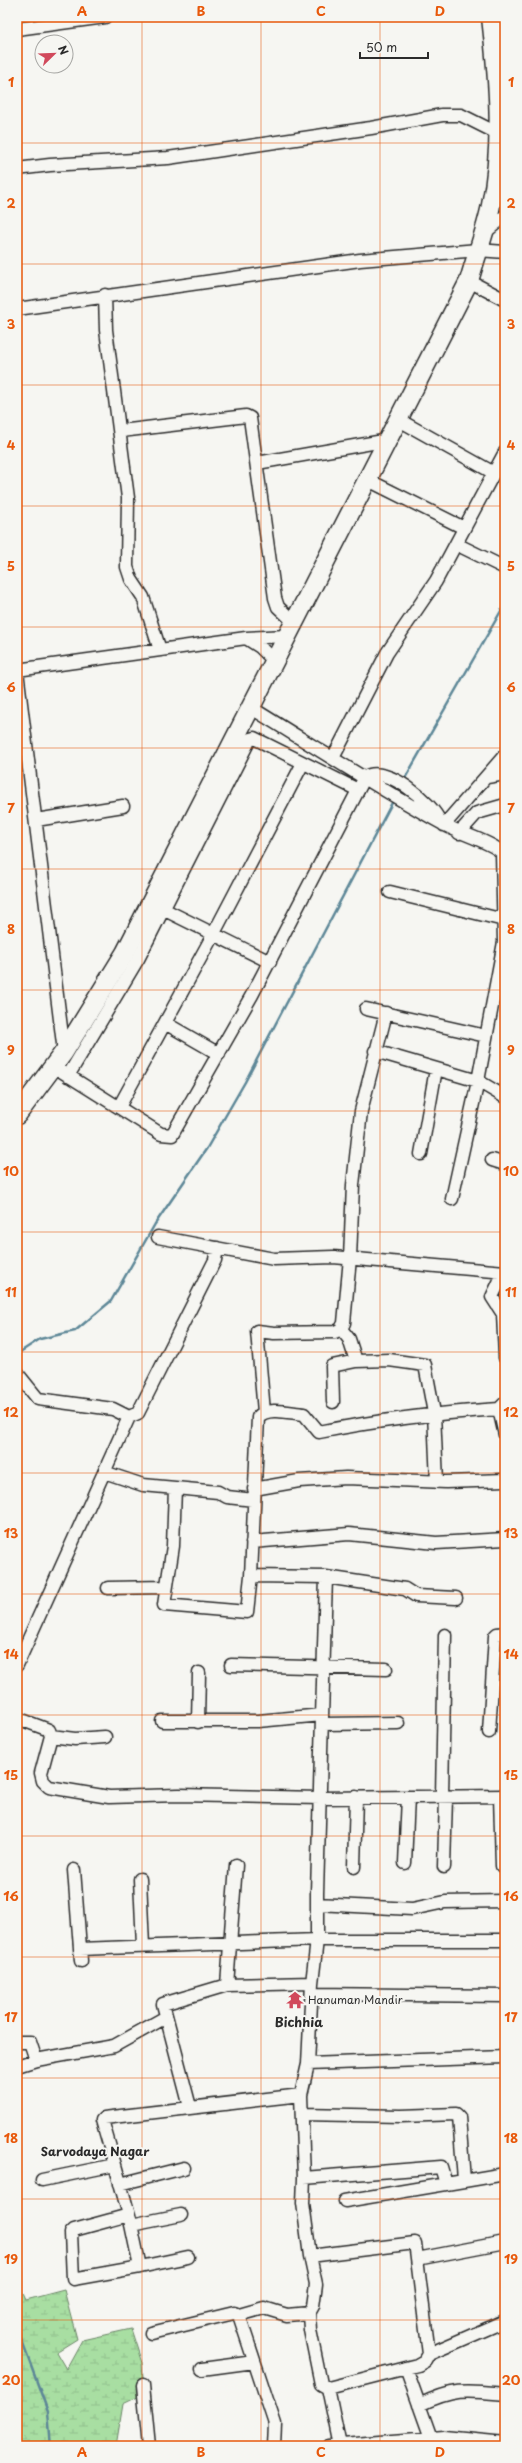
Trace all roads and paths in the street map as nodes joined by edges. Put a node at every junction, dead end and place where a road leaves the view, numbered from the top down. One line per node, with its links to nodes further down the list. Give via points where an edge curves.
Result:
1 (105, 17): 3 (street)
2 (491, 17): 5 (highway, via 496,63)
3 (72, 19): 4 (street)
4 (17, 29)
5 (498, 134): 6 (street, via 461,115 442,114 371,128 168,158); 8 (highway, via 491,205)
6 (17, 169)
7 (505, 216): 8 (street)
8 (480, 242): 9 (street); 10 (highway); 11 (street)
9 (505, 252)
10 (469, 281): 12 (street); 14 (highway)
11 (105, 295): 13 (street); 15 (street, via 106,330)
12 (505, 300)
13 (17, 309)
14 (399, 420): 16 (highway); 19 (street)
15 (121, 431): 18 (street, via 248,417); 26 (street, via 130,523 127,567 131,579 144,598)
16 (389, 440): 18 (street); 20 (highway)
17 (505, 452): 19 (street)
18 (257, 463): 24 (street, via 275,598)
19 (498, 472): 21 (street)
20 (368, 480): 21 (street); 24 (highway)
21 (464, 528): 22 (street)
22 (456, 544): 23 (street); 31 (street, via 436,581 387,653)
23 (505, 568)
24 (291, 630): 25 (street); 27 (highway)
25 (246, 638): 26 (street); 27 (street, via 260,647)
26 (160, 650): 28 (street)
27 (274, 662): 29 (highway)
28 (17, 670): 40 (street)
29 (250, 707): 31 (street); 39 (highway)
30 (505, 755): 35 (street)
31 (333, 758): 34 (street)
32 (303, 763): 36 (street); 39 (street, via 254,738 250,739); 47 (street)
33 (505, 774): 35 (street)
34 (365, 777): 36 (street); 41 (street); 41 (street, via 374,773 391,778 422,798 436,812)
35 (487, 778): 41 (street)
36 (358, 790): 48 (street)
37 (505, 805): 42 (street, via 477,813)
38 (123, 806): 40 (street)
39 (202, 818): 45 (street); 55 (highway, via 125,953)
40 (36, 820): 55 (street)
41 (442, 823): 42 (street)
42 (459, 833): 43 (street)
43 (502, 849): 46 (street)
44 (390, 892): 46 (street)
45 (163, 909): 47 (street); 57 (street, via 109,1010)
46 (504, 920): 52 (street, via 504,942)
47 (213, 936): 48 (street); 51 (street)
48 (270, 962): 54 (street)
49 (366, 1009): 50 (street)
50 (386, 1013): 52 (street); 53 (street)
51 (165, 1023): 54 (street); 60 (street)
52 (486, 1036): 58 (street)
53 (376, 1051): 56 (street); 68 (street, via 358,1133)
54 (219, 1054): 60 (street, via 172,1135 161,1134)
55 (59, 1059): 57 (street); 61 (highway)
56 (436, 1069): 58 (street); 62 (street)
57 (68, 1076): 60 (street)
58 (478, 1081): 59 (street); 65 (street)
59 (505, 1097)
60 (119, 1107)
61 (17, 1115)
62 (421, 1154)
63 (492, 1160): 64 (street)
64 (505, 1164)
65 (452, 1199)
66 (158, 1237): 67 (street)
67 (217, 1248): 68 (street, via 274,1259); 78 (street, via 214,1260 138,1413)
68 (350, 1258): 69 (street); 70 (street, via 344,1323)
69 (504, 1272): 71 (street, via 492,1297 503,1314)
70 (341, 1329): 72 (street, via 349,1339); 76 (street, via 335,1332 307,1333 257,1331)
71 (505, 1358)
72 (356, 1361): 74 (street, via 332,1366); 77 (street, via 389,1360 426,1365)
73 (17, 1374): 78 (street, via 38,1399 113,1409)
74 (333, 1402)
75 (502, 1406): 77 (street); 79 (street)
76 (264, 1412): 77 (street, via 304,1414 319,1432 377,1420); 84 (street, via 258,1417)
77 (434, 1413): 82 (street)
78 (129, 1417): 80 (street)
79 (505, 1435)
80 (104, 1472): 83 (street, via 143,1485); 95 (street)
81 (505, 1480): 82 (street)
82 (437, 1482): 84 (street, via 346,1478 299,1481)
83 (175, 1488): 84 (street, via 218,1492 227,1497); 89 (street, via 173,1546)
84 (254, 1495): 86 (street)
85 (505, 1539): 86 (street, via 436,1543 349,1534)
86 (252, 1542): 87 (street)
87 (251, 1576): 88 (street); 89 (street, via 246,1612 166,1606 163,1603)
88 (326, 1577): 91 (street, via 405,1589 416,1596); 96 (street)
89 (166, 1587): 90 (street)
90 (108, 1588)
91 (456, 1598)
92 (505, 1633): 104 (street, via 495,1636)
93 (445, 1635): 110 (street)
94 (230, 1664): 96 (street)
95 (17, 1665)
96 (323, 1666): 97 (street); 100 (street)
97 (386, 1669)
98 (199, 1673): 102 (street)
99 (17, 1718): 105 (street, via 47,1728)
100 (322, 1719): 102 (street); 103 (street); 111 (street)
101 (162, 1721): 102 (street)
102 (198, 1722)
103 (398, 1723)
104 (489, 1732)
105 (51, 1736): 106 (street, via 75,1739); 111 (street, via 41,1773 43,1781 49,1787 109,1797 179,1795)
106 (105, 1737)
107 (502, 1796): 110 (street); 114 (street)
108 (356, 1797): 109 (street); 111 (street); 116 (street)
109 (408, 1797): 110 (street); 112 (street)
110 (444, 1797): 115 (street)
111 (320, 1798): 120 (street)
112 (405, 1863)
113 (236, 1865): 123 (street)
114 (502, 1866)
115 (444, 1867)
116 (354, 1868)
117 (74, 1870): 125 (street)
118 (140, 1879): 124 (street)
119 (505, 1901): 120 (street, via 445,1902 419,1908)
120 (317, 1904): 121 (street)
121 (317, 1940): 122 (street); 123 (street); 128 (street)
122 (505, 1940)
123 (230, 1942): 124 (street); 127 (street)
124 (143, 1946): 125 (street)
125 (80, 1949): 126 (street)
126 (81, 1961)
127 (227, 1985): 128 (street); 130 (street, via 164,2003)
128 (312, 1989): 129 (street); 134 (street)
129 (505, 1996)
130 (166, 2017): 133 (street, via 114,2046); 137 (street)
131 (17, 2042): 133 (street, via 30,2042)
132 (505, 2057): 134 (street)
133 (36, 2060): 135 (street)
134 (308, 2064): 136 (street)
135 (17, 2066)
136 (301, 2096): 137 (street); 138 (street)
137 (190, 2107): 139 (street, via 102,2119)
138 (302, 2114): 142 (street); 144 (street, via 456,2114 459,2117)
139 (115, 2165): 143 (street); 145 (street)
140 (184, 2168): 145 (street)
141 (505, 2174): 144 (street)
142 (304, 2178): 146 (street, via 441,2167); 151 (street, via 303,2203)
143 (42, 2180)
144 (464, 2180): 146 (street)
145 (120, 2184): 149 (street)
146 (446, 2184): 147 (street)
147 (345, 2201)
148 (181, 2215): 149 (street)
149 (130, 2220): 154 (street); 154 (street, via 74,2230 71,2233 73,2279)
150 (505, 2242): 153 (street)
151 (310, 2256): 153 (street, via 415,2243); 155 (street, via 316,2284 313,2306)
152 (188, 2257): 154 (street)
153 (417, 2259): 159 (street)
154 (140, 2268)
155 (309, 2313): 156 (street, via 287,2314 264,2308); 164 (street, via 316,2368 322,2384)
156 (238, 2315): 158 (street, via 234,2313); 160 (street)
157 (505, 2321): 159 (street)
158 (151, 2333)
159 (429, 2354): 161 (street, via 425,2361)
160 (254, 2362): 162 (street); 171 (street, via 275,2424)
161 (406, 2368): 164 (street); 166 (street)
162 (202, 2369)
163 (143, 2384): 170 (street)
164 (328, 2388): 169 (street)
165 (505, 2394): 166 (street, via 448,2392)
166 (419, 2405): 167 (street)
167 (431, 2438): 168 (street, via 444,2437); 169 (street)
168 (505, 2444)
169 (336, 2445)
170 (150, 2446)
171 (274, 2446)

